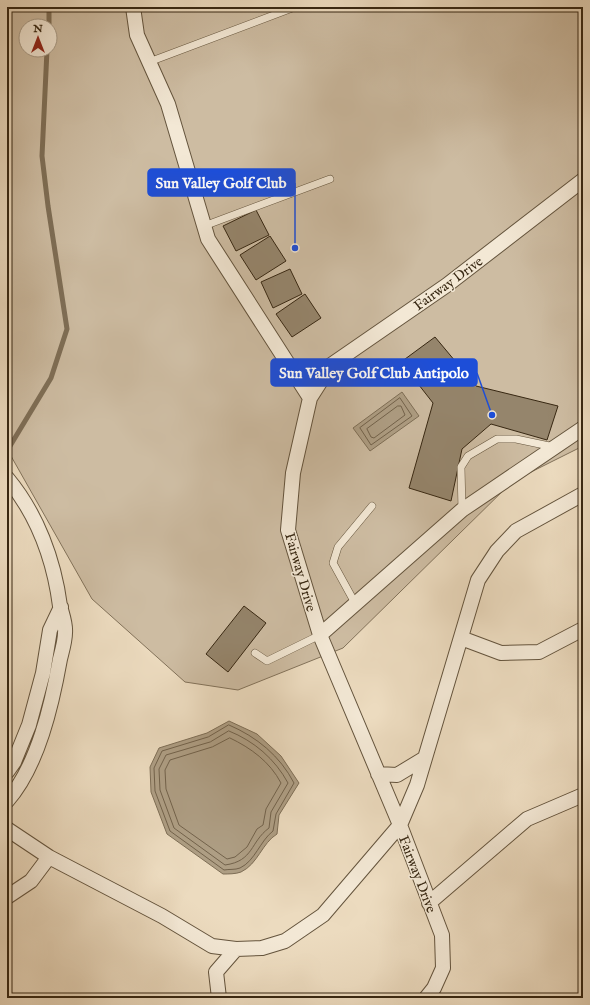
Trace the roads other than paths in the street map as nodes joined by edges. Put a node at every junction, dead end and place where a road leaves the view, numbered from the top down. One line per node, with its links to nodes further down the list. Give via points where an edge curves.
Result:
1 (134, 7): 3 (street, via 137,35)
2 (295, 7): 3 (lane)
3 (149, 62): 6 (street, via 168,104)
4 (330, 179): 6 (lane)
5 (583, 180): 7 (street, Fairway Drive, via 447,285 331,366)
6 (204, 226): 7 (street, via 208,239)
7 (310, 398): 17 (street, Fairway Drive, via 293,473 288,530)
8 (583, 428): 9 (street)
9 (556, 447): 13 (street); 13 (lane, via 516,438 497,438 468,456 461,467)
10 (9, 481): 15 (street, via 37,525 51,558 58,584)
11 (583, 494): 18 (street, via 516,531 497,551 478,580)
12 (372, 506): 14 (lane, via 338,547 332,563)
13 (462, 510): 14 (street)
14 (355, 603): 17 (street)
15 (60, 607): 21 (street, via 50,630 43,674 29,725 14,762); 24 (street, via 66,632 43,730 28,768)
16 (583, 629): 18 (street, via 539,652 501,653)
17 (320, 635): 19 (lane, via 267,661); 22 (street, Fairway Drive)
18 (461, 638): 20 (street)
19 (255, 653)
20 (424, 758): 22 (street, via 397,775); 25 (street, via 417,785)
21 (7, 772)
22 (378, 774): 25 (street, Fairway Drive)
23 (583, 795): 29 (street, via 527,819)
24 (7, 801)
25 (400, 825): 29 (street, Fairway Drive); 30 (street, via 323,915 285,941 262,948)
26 (7, 828): 27 (street)
27 (49, 856): 28 (street, via 31,881); 30 (street, via 162,916 212,946)
28 (7, 897)
29 (429, 903): 32 (street, Fairway Drive, via 442,936 443,968 434,988)
30 (236, 949): 31 (street, via 216,972)
31 (219, 998)
32 (426, 998)

